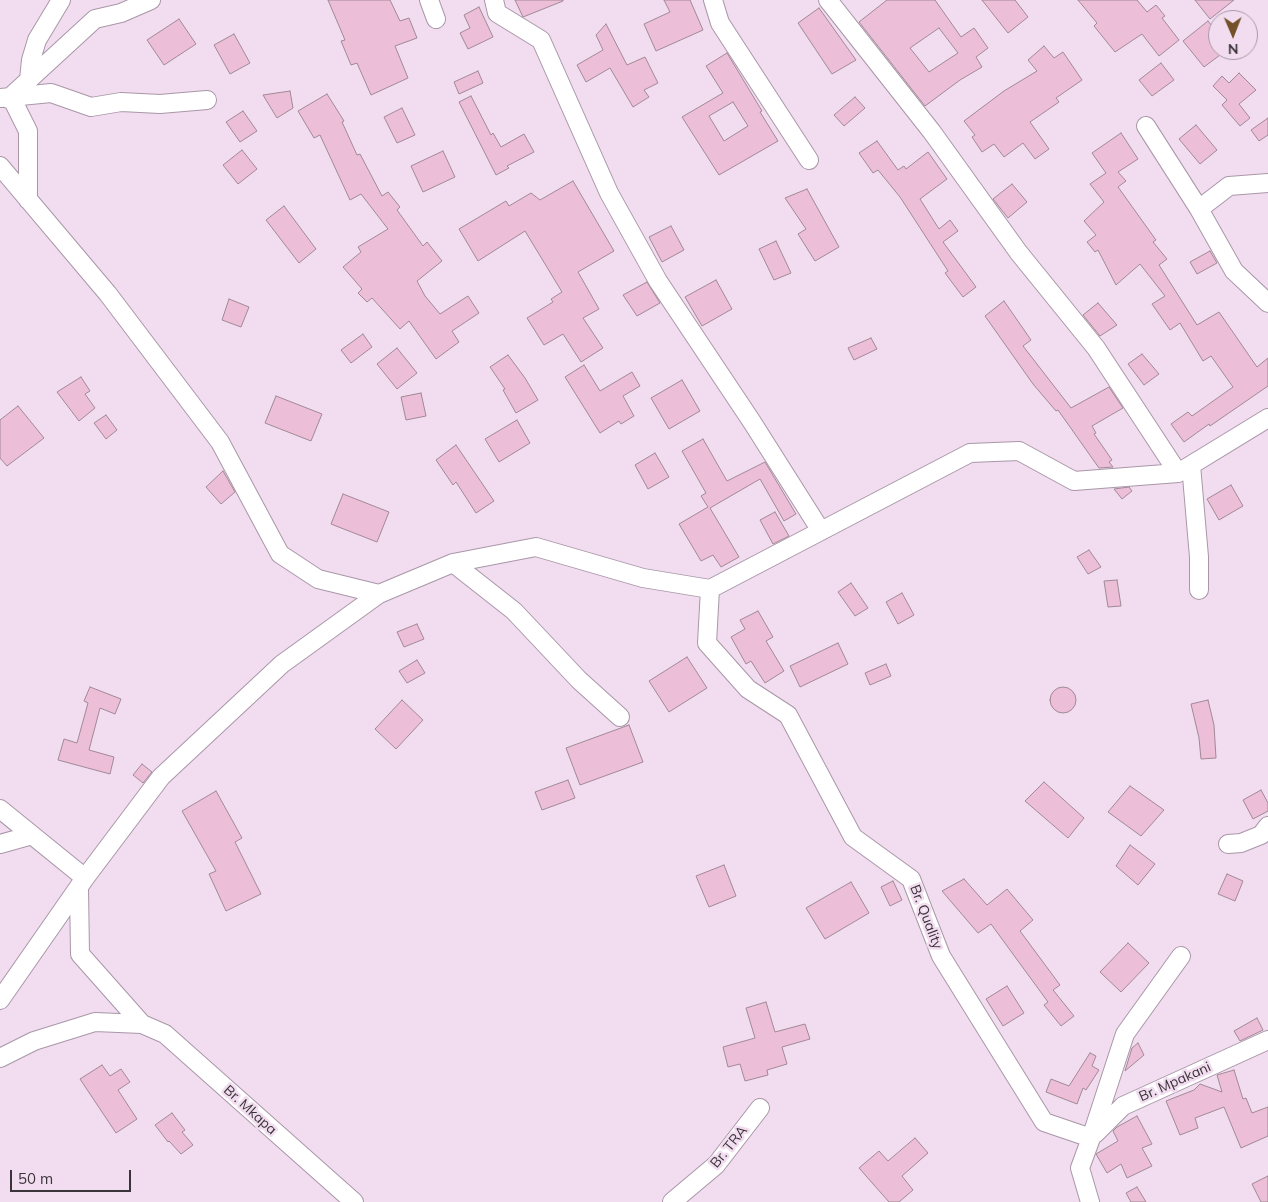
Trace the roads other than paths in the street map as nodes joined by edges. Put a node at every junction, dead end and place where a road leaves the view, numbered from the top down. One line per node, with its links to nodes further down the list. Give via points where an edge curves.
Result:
1 (61, 0): 8 (street, via 37,40)
2 (151, 0): 8 (street, via 121,13 95,19)
3 (430, 0): 7 (street)
4 (494, 0): 20 (street, via 497,13 541,40 609,193 658,281)
5 (713, 0): 12 (street, via 720,23)
6 (828, 0): 19 (street, via 932,132 1019,253 1096,348)
7 (436, 19)
8 (29, 80): 9 (street)
9 (4, 99): 10 (street, via 51,93 91,107 121,102 160,104); 15 (street, via 28,131)
10 (207, 100)
11 (1146, 126): 16 (street)
12 (809, 160)
13 (0, 166): 15 (street)
14 (1268, 183): 16 (street, via 1229,186)
15 (28, 200): 24 (street, via 108,294 220,442 280,554 318,579)
16 (1199, 210): 17 (street, via 1234,271)
17 (1268, 303)
18 (1268, 418): 19 (street)
19 (1184, 469): 20 (street, via 1074,481 1019,451 970,453); 23 (street, via 1199,557)
20 (821, 531): 22 (street)
21 (453, 563): 22 (street, via 536,547 643,578); 24 (street); 25 (street, via 514,610 579,680)
22 (710, 588): 38 (street, Br. Quality, via 707,643 748,689 788,715 853,837 911,879 941,956 1044,1122)
23 (1199, 590)
24 (379, 594): 31 (street, via 282,664 161,778)
25 (620, 717)
26 (0, 809): 28 (street)
27 (1268, 826): 30 (street, via 1260,835 1241,844)
28 (32, 835): 29 (street); 31 (street)
29 (0, 844)
30 (1228, 844)
31 (82, 884): 33 (street); 34 (street, via 80,954)
32 (1181, 956): 38 (street, via 1125,1034)
33 (0, 1000)
34 (142, 1024): 36 (street, via 95,1022 34,1042); 39 (street, Br. Mkapa, via 165,1034)
35 (1268, 1040): 38 (street, Br. Mpakani, via 1122,1106)
36 (0, 1058)
37 (760, 1108): 40 (street, Br. TRA, via 716,1165)
38 (1091, 1138): 41 (street, via 1080,1168)
39 (354, 1202)
40 (672, 1202)
41 (1090, 1202)

